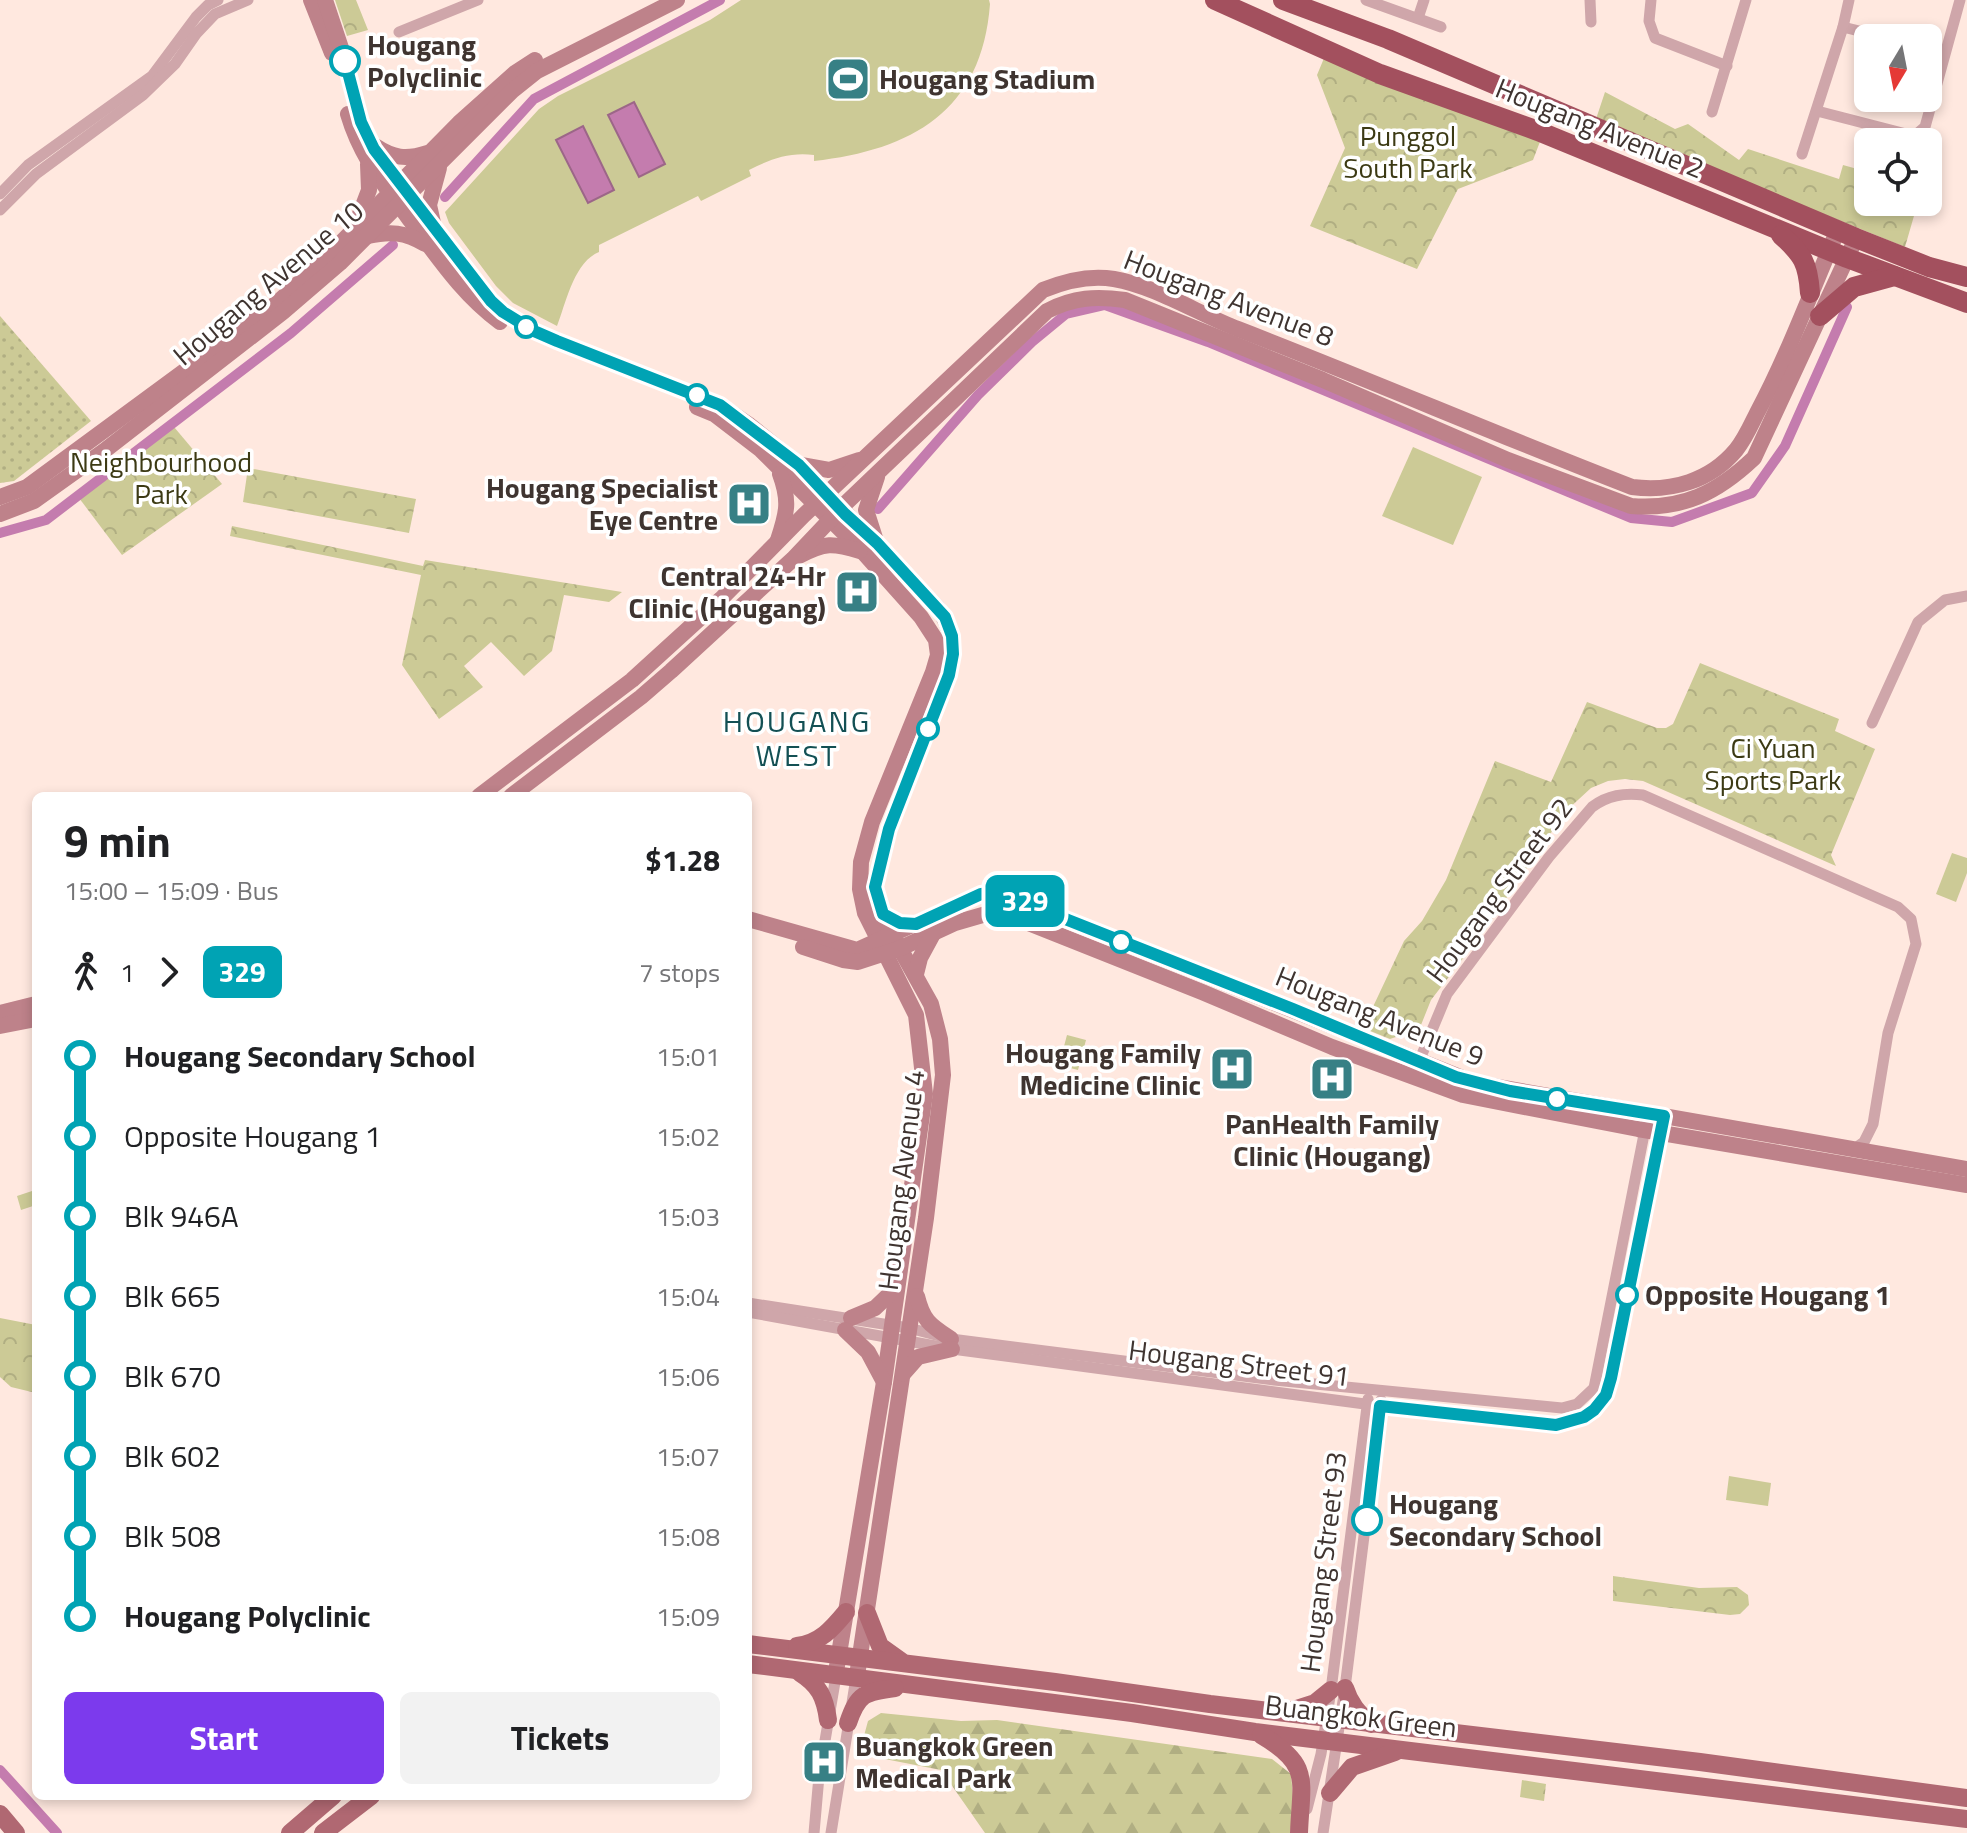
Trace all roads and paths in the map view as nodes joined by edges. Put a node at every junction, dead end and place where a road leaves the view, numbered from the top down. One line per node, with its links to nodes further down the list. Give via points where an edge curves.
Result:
1 (218, 0): 34 (street, via 196,17 152,76 28,165)
2 (248, 0): 36 (street, via 215,14 135,103 36,174)
3 (311, 0): 33 (street, Hougang Avenue 4)
4 (325, 0): 30 (street, Hougang Avenue 4)
5 (446, 0): 18 (street)
6 (478, 0): 18 (street)
7 (653, 0): 32 (street, Hougang Avenue 10, via 515,73)
8 (677, 0): 32 (street, Hougang Avenue 10, via 537,71)
9 (1215, 0): 27 (highway, Hougang Avenue 2)
10 (1283, 0): 25 (highway, Hougang Avenue 2)
11 (1366, 0): 19 (street)
12 (1424, 0): 19 (street)
13 (1590, 0): 20 (street)
14 (1651, 0): 26 (street, via 1649,21 1655,38)
15 (1746, 0): 26 (street)
16 (1849, 0): 22 (street)
17 (1960, 0): 28 (street, via 1925,127 1918,133)
18 (452, 12): 24 (street)
19 (1418, 18): 21 (street)
20 (1591, 22)
21 (1441, 27)
22 (1843, 27): 23 (street); 28 (street)
23 (1854, 30)
24 (399, 32)
25 (1388, 39): 27 (highway, via 1367,51); 40 (highway, Hougang Avenue 2)
26 (1727, 66): 29 (street)
27 (1380, 74): 38 (highway, Hougang Avenue 2, via 1538,131)
28 (1817, 111): 31 (street)
29 (1712, 112)
30 (370, 142): 32 (street, via 396,158); 35 (street, Hougang Avenue 4)
31 (1802, 154)
32 (435, 158): 35 (street, Hougang Avenue 10); 37 (street, via 429,205)
33 (367, 163): 35 (street, Hougang Avenue 4); 39 (street, via 369,190)
34 (0, 194)
35 (399, 194): 37 (street, Hougang Avenue 4); 39 (street, Hougang Avenue 10); 41 (street, Hougang Avenue 4)
36 (0, 210)
37 (433, 225): 49 (street, Hougang Avenue 4, via 503,312)
38 (1775, 228): 42 (highway, Hougang Avenue 2); 45 (highway, via 1803,257)
39 (362, 230): 41 (street, via 409,235); 57 (street, Hougang Avenue 10, via 267,311 27,487); 59 (street, Hougang Avenue 10, via 340,263 283,312 34,501)
40 (1846, 234): 42 (street, Hougang Avenue 8); 44 (highway, Hougang Avenue 2)
41 (430, 246): 49 (street, Hougang Avenue 4, via 466,293 510,330)
42 (1838, 254): 43 (highway, Hougang Avenue 2); 45 (street, Hougang Avenue 8); 47 (street, Hougang Avenue 8)
43 (1894, 276): 46 (highway, Hougang Avenue 2); 47 (highway, via 1854,287)
44 (1967, 277)
45 (1810, 293): 51 (street, Hougang Avenue 8, via 1770,389 1738,448 1721,465 1676,488 1632,487)
46 (1967, 303)
47 (1820, 316): 52 (street, Hougang Avenue 8, via 1754,458 1710,493 1681,503 1631,506)
48 (1329, 364): 50 (street); 51 (street, Hougang Avenue 8); 53 (street, Hougang Avenue 8, via 1136,285 1113,279 1057,284 1028,302)
49 (614, 369): 54 (street, Hougang Avenue 4, via 714,414); 55 (street, Hougang Avenue 4, via 720,405)
50 (1323, 380): 52 (street, Hougang Avenue 8); 56 (street, Hougang Avenue 8, via 1125,300 1077,298 1047,311)
51 (1453, 415): 52 (street)
52 (1447, 434)
53 (865, 459): 55 (street, via 829,470); 58 (street, Hougang Avenue 8)
54 (777, 465): 58 (street, Hougang Avenue 4); 62 (street, via 787,493 787,514)
55 (799, 465): 58 (street, Hougang Avenue 4)
56 (879, 472): 60 (street, Hougang Avenue 8); 61 (street, via 866,510)
57 (0, 497)
58 (821, 500): 60 (street, Hougang Avenue 4); 62 (street, Hougang Avenue 8)
59 (0, 514)
60 (835, 514): 61 (street, Hougang Avenue 4); 63 (street, Hougang Avenue 4); 64 (street, Hougang Avenue 8)
61 (877, 543): 69 (street, Hougang Avenue 4, via 945,617 953,654 881,852)
62 (777, 544): 67 (street, Hougang Avenue 8, via 632,680)
63 (862, 551): 64 (street, via 833,543); 69 (street, Hougang Avenue 4, via 930,628 938,655 861,862 860,889)
64 (793, 559): 68 (street, Hougang Avenue 8, via 641,697)
65 (1967, 596): 66 (street, via 1945,600 1918,622)
66 (1872, 723)
67 (497, 792)
68 (498, 792)
69 (876, 917): 71 (street); 74 (street, Hougang Avenue 4); 75 (street)
70 (752, 920): 75 (street)
71 (916, 924): 74 (street, Hougang Avenue 9); 81 (street, Hougang Avenue 9, via 981,894 1005,894)
72 (752, 931): 75 (street, via 843,960)
73 (933, 934): 74 (street, Hougang Avenue 9); 76 (street); 81 (street, Hougang Avenue 9, via 986,914 1021,920 1332,1047)
74 (890, 944): 75 (street); 76 (street, Hougang Avenue 4)
75 (857, 956): 76 (street)
76 (909, 978): 88 (street, Hougang Avenue 4, via 925,1094); 89 (street, Hougang Avenue 4, via 931,1004 943,1075)
77 (32, 1005): 78 (street)
78 (0, 1013)
79 (32, 1020): 80 (street)
80 (0, 1026)
81 (1416, 1068): 82 (street, Hougang Avenue 9, via 1451,1091 1493,1102); 83 (street, Hougang Street 92, via 1452,986 1574,827 1600,801 1643,795 1853,886 1898,907 1911,919 1916,944 1888,1033)
82 (1655, 1123): 84 (street, Hougang Avenue 9); 87 (street, Hougang Avenue 9); 99 (street, Hougang Street 91, via 1594,1388 1577,1404 1562,1408); 101 (street, Hougang Street 91, via 1611,1378 1602,1402 1584,1417 1556,1425)
83 (1873, 1124): 84 (street, Hougang Street 92); 85 (street, Hougang Street 92)
84 (1853, 1150): 85 (street, Hougang Avenue 9)
85 (1885, 1156): 86 (street, Hougang Avenue 9)
86 (1967, 1169)
87 (1967, 1185)
88 (897, 1287): 92 (street); 93 (street, Hougang Avenue 4)
89 (915, 1291): 94 (street, Hougang Avenue 4); 95 (street, via 920,1312)
90 (752, 1304): 92 (street)
91 (752, 1312): 92 (street)
92 (848, 1324): 93 (street, Hougang Street 91); 97 (street)
93 (890, 1332): 94 (street, Hougang Street 91); 97 (street, Hougang Avenue 4)
94 (908, 1335): 95 (street, Hougang Street 91); 96 (street, Hougang Avenue 4)
95 (951, 1344): 96 (street, via 918,1357); 98 (street, Hougang Street 91); 100 (street, Hougang Street 91)
96 (903, 1374): 103 (street, Hougang Avenue 4)
97 (884, 1382): 102 (street, Hougang Avenue 4)
98 (1375, 1391): 99 (street, Hougang Street 91); 100 (street, Hougang Street 93)
99 (1450, 1398): 101 (street)
100 (1374, 1405): 101 (street, Hougang Street 91); 114 (street, Hougang Street 93)
101 (1448, 1414)
102 (846, 1612): 105 (main road, via 825,1636); 106 (street, Hougang Avenue 4)
103 (867, 1613): 107 (street, Hougang Avenue 4); 108 (main road, via 880,1646)
104 (752, 1644): 105 (main road, Buangkok Green)
105 (786, 1648): 106 (main road, Buangkok Green)
106 (839, 1654): 107 (main road, Buangkok Green); 111 (street, Hougang Avenue 4)
107 (859, 1657): 108 (main road, Buangkok Green); 112 (street, Hougang Avenue 4)
108 (903, 1663): 115 (main road, Buangkok Green)
109 (752, 1665): 110 (main road, Buangkok Green)
110 (797, 1671): 111 (main road, Buangkok Green); 117 (main road, via 822,1692)
111 (836, 1676): 112 (main road, Buangkok Green); 117 (street)
112 (856, 1678): 113 (main road, Buangkok Green); 118 (street)
113 (918, 1685): 118 (main road, via 865,1694 855,1703); 120 (main road, Buangkok Green)
114 (1338, 1689): 115 (main road); 116 (street, Hougang Street 93); 119 (main road)
115 (1283, 1713): 116 (main road, Buangkok Green)
116 (1333, 1719): 119 (main road, Buangkok Green); 121 (street, Hougang Street 93)
117 (828, 1720): 132 (street)
118 (848, 1723): 133 (street)
119 (1371, 1724): 124 (main road, Buangkok Green)
120 (1255, 1732): 121 (main road, Buangkok Green); 134 (main road, via 1294,1759 1301,1785)
121 (1330, 1741): 122 (main road, Buangkok Green); 123 (street); 134 (street)
122 (1406, 1750): 123 (main road, via 1352,1767); 128 (main road, Buangkok Green)
123 (1330, 1793): 135 (street)
124 (1967, 1798)
125 (325, 1800): 130 (main road)
126 (362, 1800): 131 (main road)
127 (0, 1814): 129 (main road)
128 (1967, 1819)
129 (16, 1833)
130 (290, 1833)
131 (323, 1833)
132 (814, 1833)
133 (831, 1833)
134 (1300, 1833)
135 (1323, 1833)

